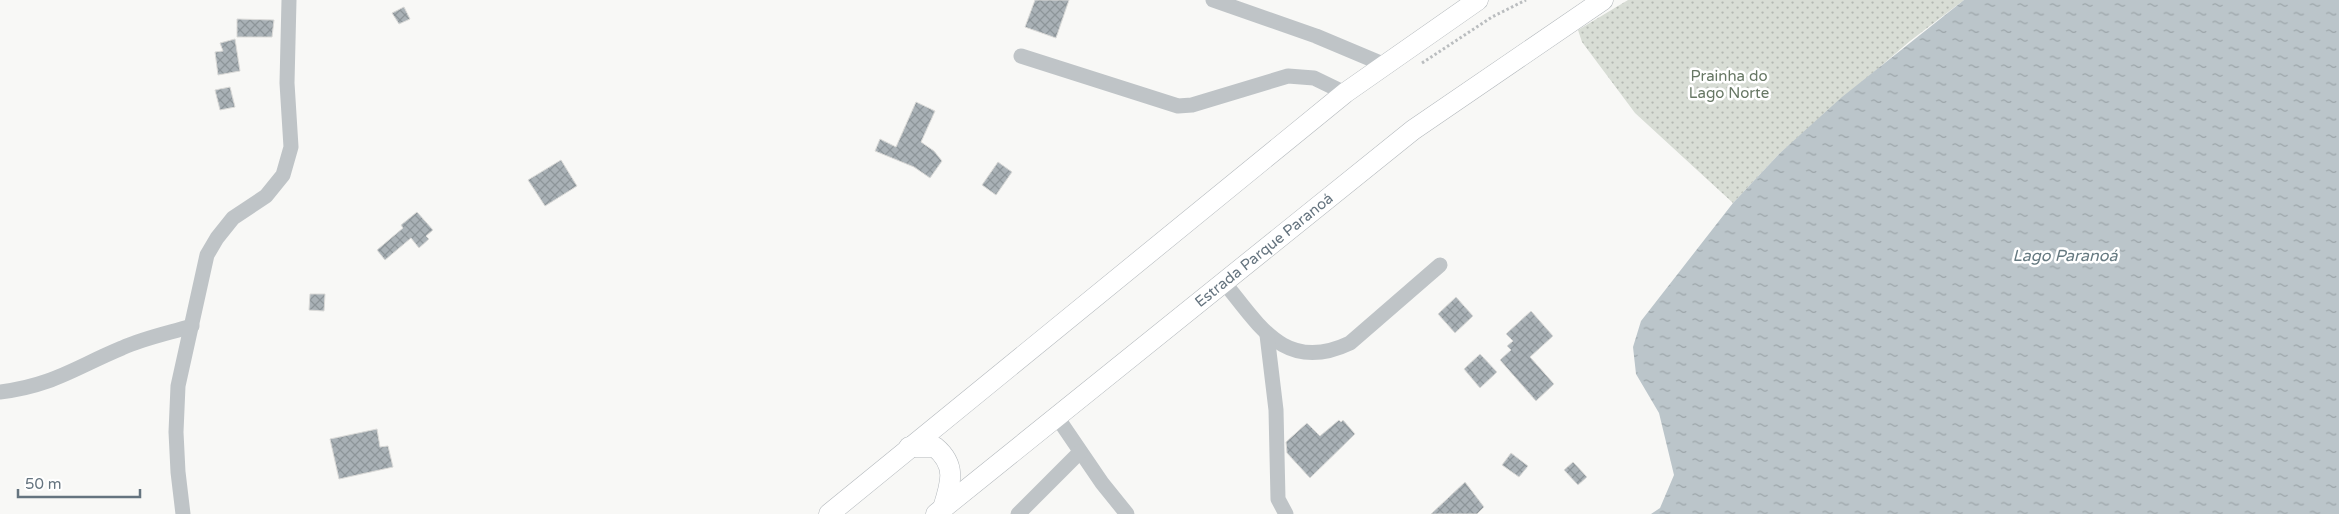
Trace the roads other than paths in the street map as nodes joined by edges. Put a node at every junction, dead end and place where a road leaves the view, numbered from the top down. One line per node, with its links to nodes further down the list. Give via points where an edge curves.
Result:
1 (289, 0): 10 (street, via 287,83 291,147 283,175 266,196 233,218 216,238 204,264)
2 (1213, 0): 6 (street)
3 (1478, 0): 6 (main road)
4 (1603, 0): 9 (main road, Estrada Parque Paranoá, via 1413,130)
5 (1021, 56): 7 (street, via 1178,106 1192,105 1288,76 1314,78)
6 (1385, 64): 7 (main road)
7 (1345, 93): 14 (main road)
8 (1440, 265): 11 (street, via 1350,343 1333,351 1300,351 1276,343)
9 (1224, 281): 11 (street); 13 (main road, Estrada Parque Paranoá)
10 (192, 326): 12 (street, via 123,347 56,380 27,389); 17 (street, via 176,407 178,472)
11 (1267, 335): 21 (street, via 1276,410 1278,499)
12 (0, 392)
13 (1057, 417): 15 (street); 16 (main road, Estrada Parque Paranoá)
14 (908, 447): 16 (main road, via 935,447 946,456 951,485); 18 (main road)
15 (1080, 452): 19 (street); 20 (street)
16 (939, 511)
17 (184, 514)
18 (829, 514)
19 (1018, 514)
20 (1127, 514)
21 (1286, 514)

